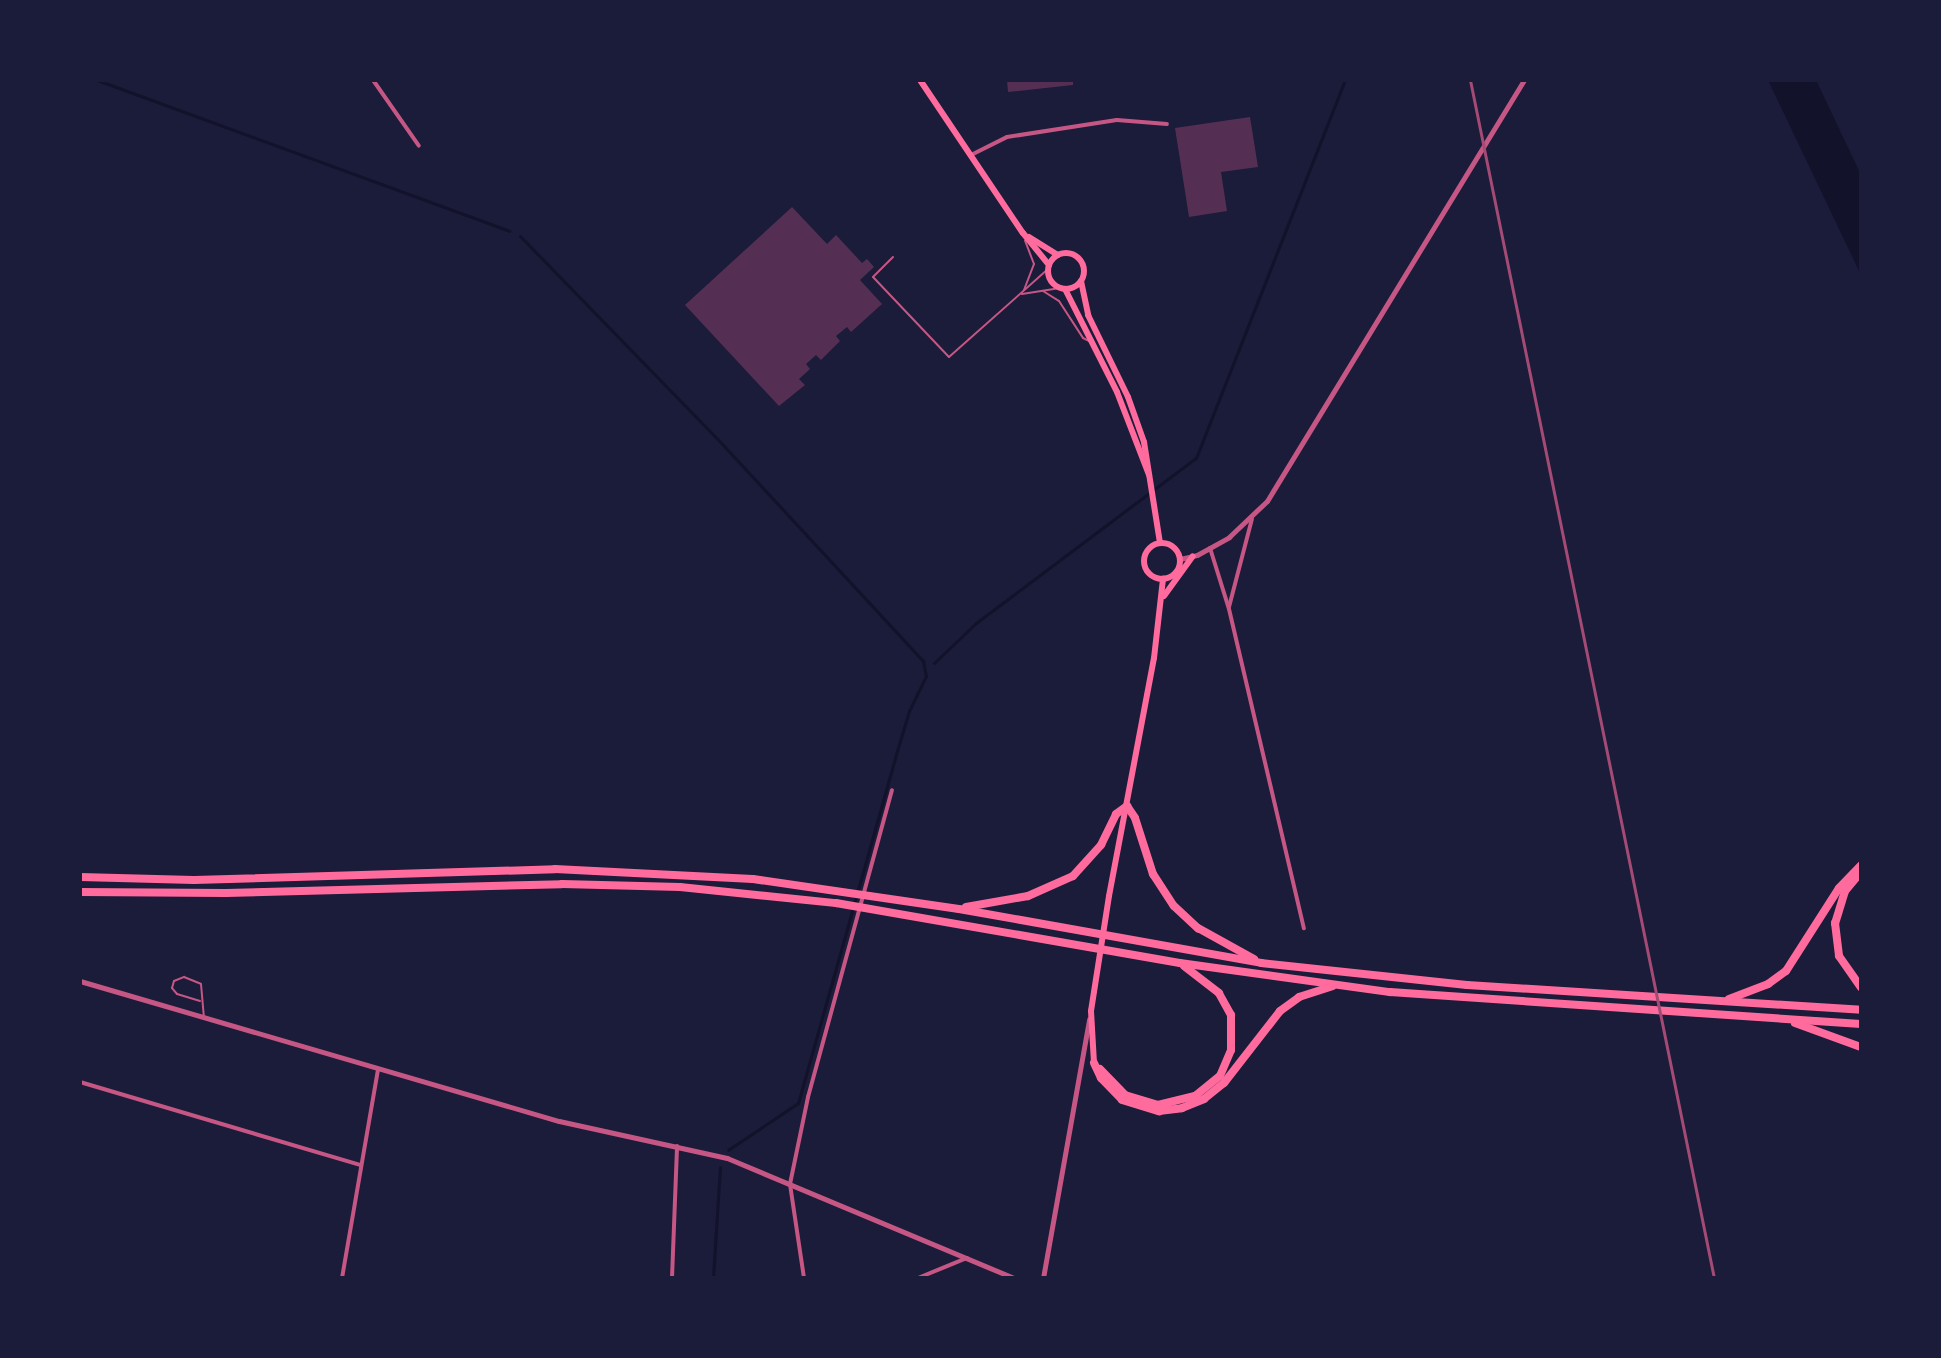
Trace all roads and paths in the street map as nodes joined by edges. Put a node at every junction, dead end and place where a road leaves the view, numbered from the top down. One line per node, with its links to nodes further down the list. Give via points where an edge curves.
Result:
1 (373, 80): 5 (street)
2 (920, 80): 6 (main road)
3 (1524, 80): 17 (street, via 1292,464)
4 (1167, 124): 6 (street, via 1117,120 1007,137)
5 (419, 146)
6 (971, 155): 7 (main road)
7 (1023, 233): 8 (main road); 10 (main road); 14 (lane, via 1034,264)
8 (1058, 255): 10 (main road); 11 (main road, via 1077,258 1084,271)
9 (893, 257): 14 (lane, via 873,277 949,357)
10 (1049, 267): 12 (main road, via 1051,280); 14 (lane)
11 (1081, 281): 12 (main road); 16 (main road, via 1088,315 1144,442)
12 (1062, 288): 13 (lane); 15 (main road)
13 (1043, 291): 14 (lane); 15 (lane, via 1059,301 1083,338)
14 (1021, 294)
15 (1093, 343): 16 (main road)
16 (1152, 482): 18 (main road)
17 (1252, 519): 19 (street); 24 (street)
18 (1160, 543): 21 (main road, via 1173,546); 22 (main road, via 1149,548 1144,563 1151,575)
19 (1210, 548): 20 (street); 24 (street)
20 (1193, 556): 21 (street); 23 (main road)
21 (1180, 559): 22 (main road, via 1176,572)
22 (1163, 579): 23 (main road)
23 (1162, 599): 26 (main road)
24 (1229, 609): 32 (street)
25 (892, 790): 52 (street, via 808,1097)
26 (1127, 806): 31 (highway, via 1116,814 1085,866 1061,884); 34 (highway, via 1153,874 1174,906 1210,936); 41 (main road)
27 (1861, 865): 39 (highway, via 1839,888 1786,971)
28 (1861, 872): 37 (highway, via 1845,891 1835,923 1839,956)
29 (80, 877): 31 (highway, via 194,880 571,869 753,879)
30 (80, 892): 33 (highway, via 589,884 752,893)
31 (959, 909): 34 (highway)
32 (1304, 928)
33 (1180, 963): 36 (highway); 46 (highway, via 1219,993 1231,1015 1231,1050 1220,1076 1195,1096 1158,1105 1125,1095)
34 (1261, 963): 39 (highway, via 1467,985)
35 (80, 981): 42 (street)
36 (1336, 985): 43 (highway); 46 (highway, via 1299,997 1280,1011 1224,1083 1182,1108 1145,1109 1122,1100)
37 (1861, 987)
38 (200, 1001): 38 (lane, via 202,988 195,980 174,981 177,994); 42 (lane, via 206,1008)
39 (1724, 1001): 40 (highway)
40 (1861, 1010)
41 (1091, 1011): 46 (main road); 47 (street)
42 (204, 1019): 48 (street)
43 (1783, 1019): 44 (highway); 45 (highway)
44 (1861, 1024)
45 (1861, 1047)
46 (1094, 1063): 47 (street)
47 (1080, 1069): 59 (street)
48 (378, 1070): 50 (street, via 559,1121); 51 (street)
49 (80, 1082): 51 (street)
50 (677, 1146): 52 (street, via 727,1158); 55 (street)
51 (360, 1165): 54 (street)
52 (790, 1184): 53 (street); 56 (street)
53 (967, 1258): 57 (street); 58 (street)
54 (342, 1278)
55 (672, 1278)
56 (804, 1278)
57 (918, 1278)
58 (1014, 1278)
59 (1043, 1278)

